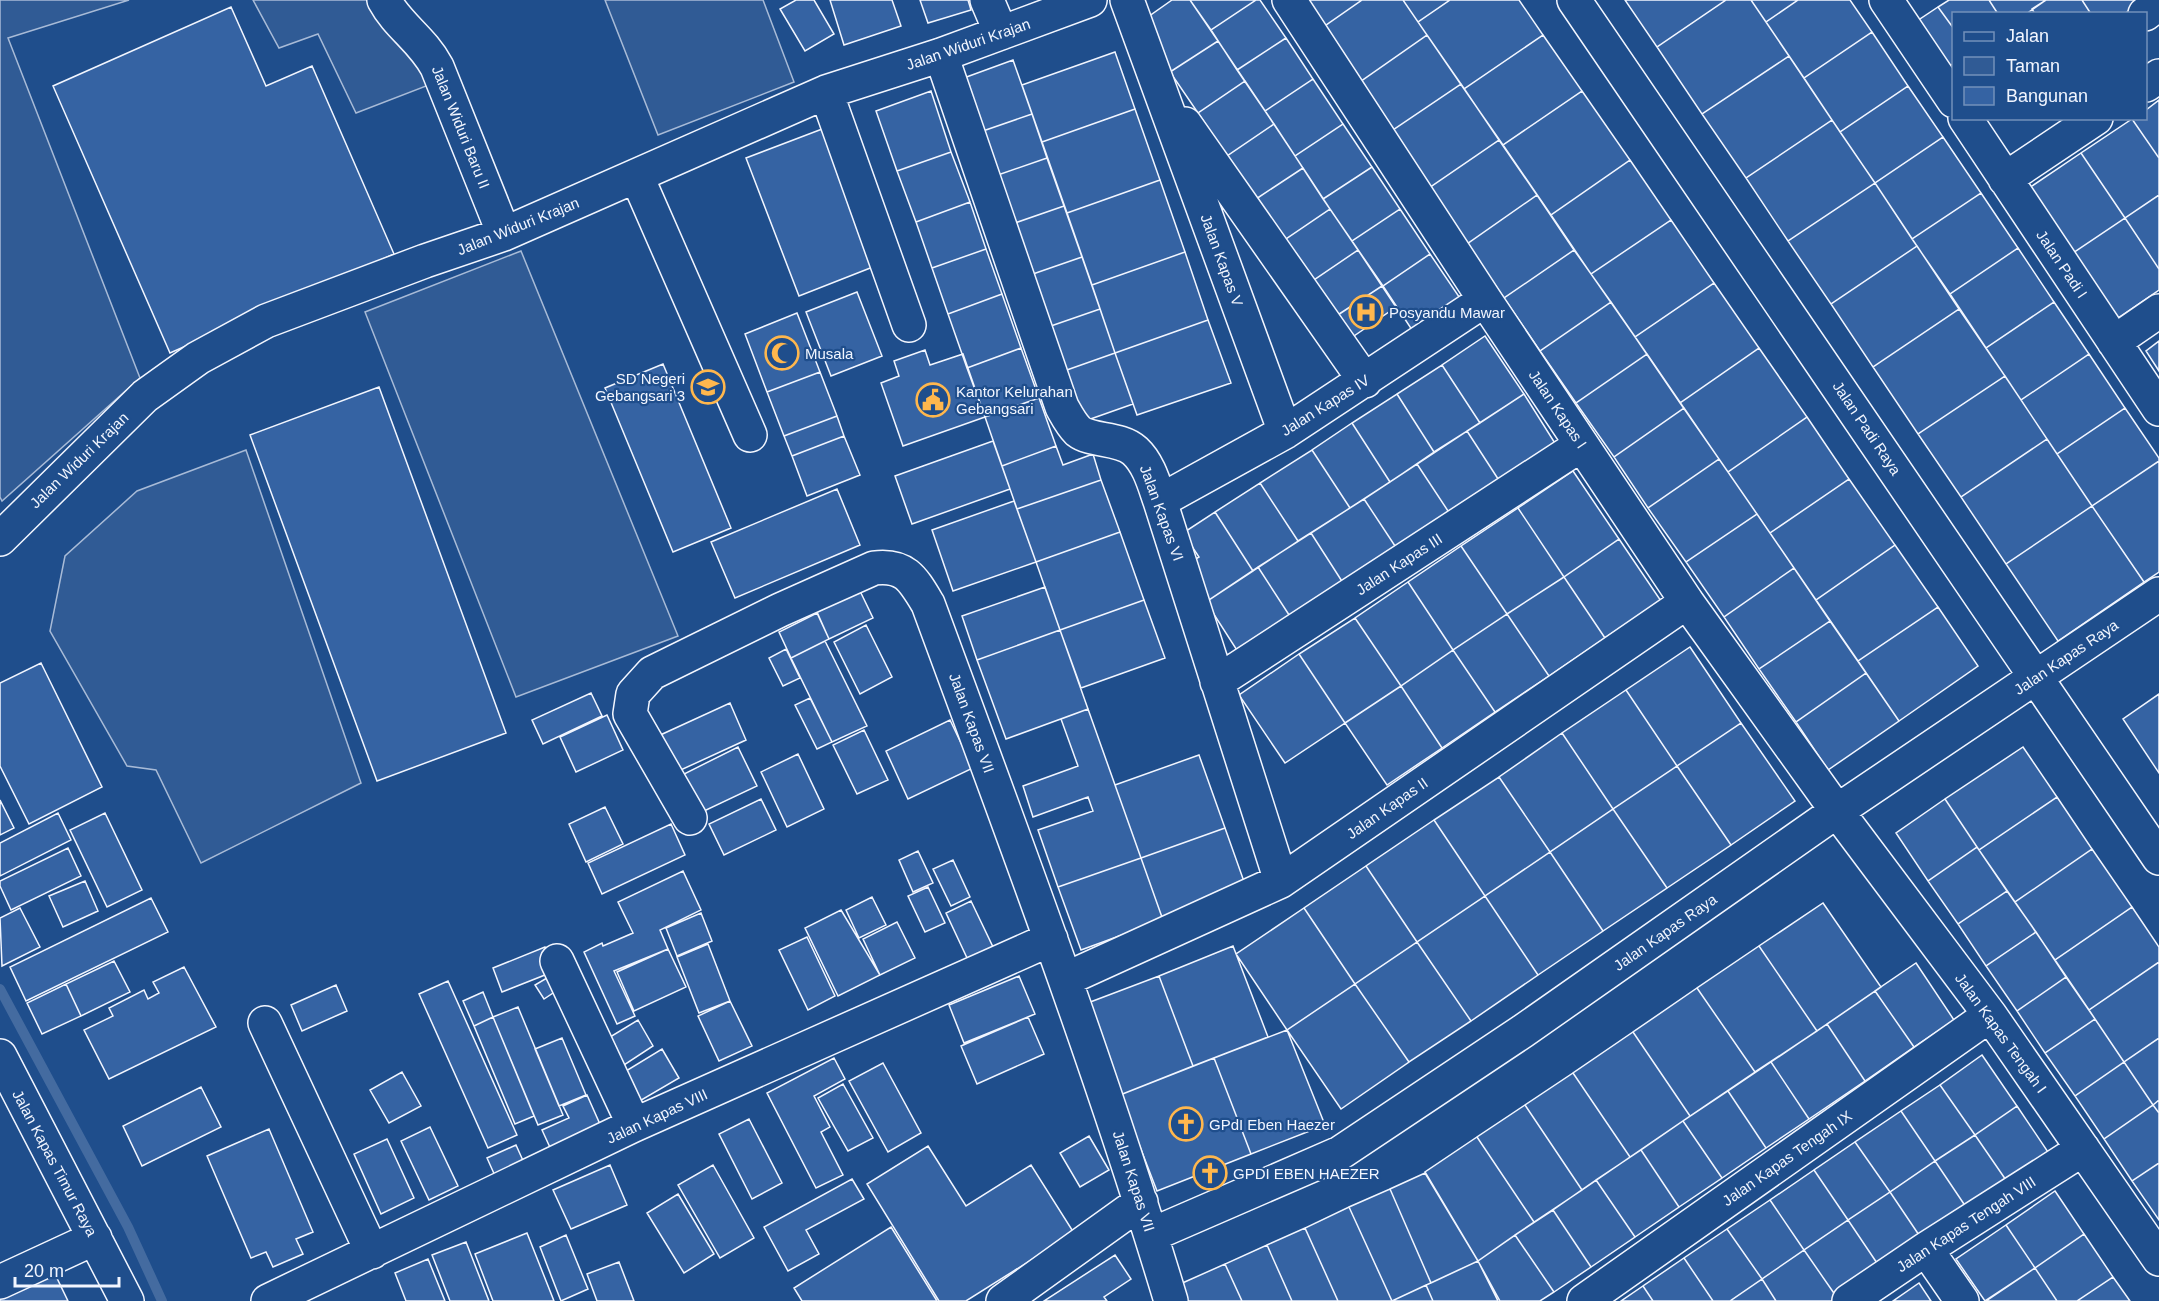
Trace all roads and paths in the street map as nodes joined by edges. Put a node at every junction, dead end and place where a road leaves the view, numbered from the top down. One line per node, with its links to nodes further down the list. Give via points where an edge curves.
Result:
1 (384, 0): 17 (street, Jalan Widuri Baru II, via 396,19 421,41 437,67)
2 (987, 0): 8 (street)
3 (1090, 0): 8 (street, Jalan Widuri Krajan)
4 (1127, 0): 10 (street, Jalan Kapas V)
5 (1289, 0): 18 (street, Jalan Kapas I)
6 (1574, 0): 31 (street, Jalan Padi Raya)
7 (1886, 0): 12 (street)
8 (1001, 33): 9 (street, Jalan Widuri Krajan)
9 (940, 55): 11 (street, Jalan Widuri Krajan); 27 (street, Jalan Kapas VI, via 1062,408 1080,432 1134,450 1146,464)
10 (1160, 89): 22 (street, Jalan Kapas V); 24 (street, Jalan Kapas V)
11 (826, 92): 15 (street, Jalan Widuri Krajan); 20 (street)
12 (1952, 99)
13 (2093, 120): 16 (street)
14 (1975, 122): 16 (street, Jalan Padi I)
15 (637, 177): 17 (street, Jalan Widuri Krajan); 25 (street)
16 (2005, 179): 21 (street, Jalan Padi I)
17 (504, 234): 28 (street, Jalan Widuri Krajan, via 266,321 198,358 145,396)
18 (1485, 300): 22 (street, Jalan Kapas IV); 26 (street, Jalan Kapas I)
19 (2159, 311): 21 (street)
20 (909, 325)
21 (2114, 342): 23 (street, Jalan Padi I)
22 (1365, 381): 24 (street, Jalan Kapas IV)
23 (2159, 409)
24 (1285, 432): 27 (street, Jalan Kapas IV)
25 (750, 435)
26 (1581, 445): 30 (street, Jalan Kapas I); 32 (street, Jalan Kapas III)
27 (1160, 501): 32 (street, Jalan Kapas VI)
28 (0, 539)
29 (2159, 594): 31 (street, Jalan Kapas Raya)
30 (1688, 602): 33 (street, Jalan Kapas I); 36 (street, Jalan Kapas II)
31 (2037, 676): 33 (street, Jalan Kapas Raya); 35 (street, Jalan Padi Raya)
32 (1217, 682): 36 (street, Jalan Kapas VI)
33 (1837, 811): 40 (street, Jalan Kapas Tengah I); 46 (street, Jalan Kapas Raya, via 1523,1031 1340,1153)
34 (690, 818): 37 (street, Jalan Kapas VII, via 630,714 633,694 652,673 780,610 874,568 888,566 907,574 928,604)
35 (2159, 858)
36 (1281, 881): 39 (street, Jalan Kapas II)
37 (1051, 939): 39 (street, Jalan Kapas VII); 43 (street, Jalan Kapas VIII)
38 (557, 961): 43 (street)
39 (1066, 979): 45 (street, Jalan Kapas VII)
40 (1990, 1015): 44 (street, Jalan Kapas Tengah I); 56 (street, Jalan Kapas Tengah IX)
41 (265, 1023): 49 (street)
42 (0, 1056): 47 (street, Jalan Kapas Timur Raya)
43 (634, 1125): 49 (street, Jalan Kapas VIII)
44 (2084, 1149): 48 (street, Jalan Kapas Tengah VIII); 50 (street, Jalan Kapas Tengah I)
45 (1141, 1202): 46 (street, Jalan Kapas VII); 54 (street)
46 (1152, 1235): 55 (street, Jalan Kapas VII)
47 (95, 1238): 51 (street); 52 (street, Jalan Kapas Timur Raya)
48 (1926, 1249): 57 (street, Jalan Kapas Tengah VIII); 58 (street)
49 (372, 1252): 53 (street, Jalan Kapas VIII)
50 (2159, 1259)
51 (0, 1282)
52 (128, 1301)
53 (268, 1301)
54 (1003, 1301)
55 (1172, 1301)
56 (1584, 1301)
57 (1848, 1301)
58 (1962, 1301)

